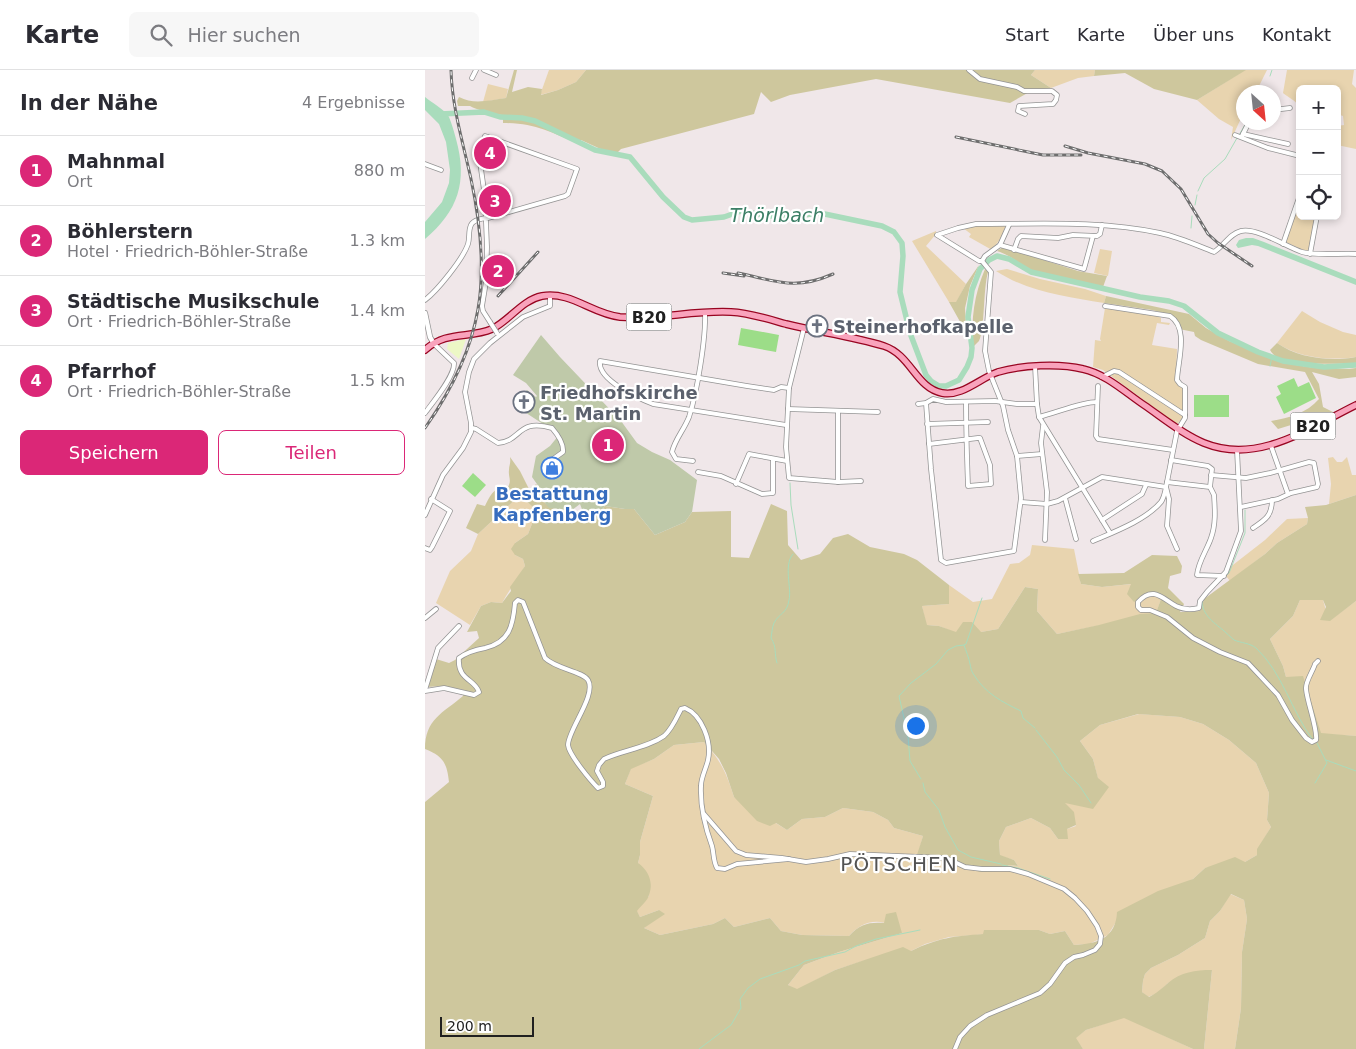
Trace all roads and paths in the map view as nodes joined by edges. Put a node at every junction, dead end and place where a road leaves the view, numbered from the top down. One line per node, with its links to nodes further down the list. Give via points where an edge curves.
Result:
1 (476, 70): 5 (street)
2 (484, 70): 4 (street)
3 (969, 70): 8 (street, via 980,79 1024,91 1052,91 1057,95 1053,104 1019,106 1018,112)
4 (496, 76)
5 (472, 78)
6 (1290, 108): 7 (street)
7 (1281, 109)
8 (1025, 114)
9 (1244, 130): 10 (street)
10 (1240, 136): 11 (street); 13 (street)
11 (1283, 143): 12 (street); 13 (street)
12 (1288, 144)
13 (1280, 152): 14 (street)
14 (1296, 155)
15 (425, 164): 16 (street)
16 (441, 170)
17 (1296, 207): 23 (street)
18 (485, 218): 18 (street, via 565,196 577,169 485,136 479,155); 30 (street, via 472,223 469,242 460,260); 35 (street, bridge, via 486,282 482,306)
19 (1316, 220): 26 (street)
20 (1009, 225): 21 (street); 24 (street); 28 (street, via 967,225 937,235)
21 (1102, 225): 22 (street, via 1100,234); 23 (street, via 1166,234 1214,252 1234,234 1245,230)
22 (1093, 236): 25 (street, via 1021,236); 25 (street, via 1084,269)
23 (1283, 244): 26 (street)
24 (1000, 245): 25 (street); 28 (street)
25 (1013, 250)
26 (1310, 254): 27 (street)
27 (1356, 254)
28 (982, 262): 39 (street, via 991,272 985,350)
29 (550, 296): 33 (main road, B20, via 564,297 621,317); 35 (street, via 551,304 547,308 527,315); 36 (main road, B20, via 530,300 493,328 452,336)
30 (425, 300)
31 (1105, 306): 56 (street, via 1157,313 1176,320 1181,330 1177,380 1185,386)
32 (425, 313): 36 (street)
33 (705, 313): 34 (main road, B20, via 737,312); 41 (street)
34 (804, 328): 39 (main road, B20, via 888,347 903,357 929,388 941,393 961,391); 43 (street)
35 (498, 335): 63 (street, via 474,359 469,372 465,392)
36 (434, 344): 37 (main road, B20); 55 (street, via 454,363 454,367)
37 (425, 350)
38 (1035, 366): 39 (main road, B20); 40 (main road, B20, via 1074,367); 49 (street)
39 (991, 375): 44 (street)
40 (1102, 377): 56 (street, via 1119,372); 64 (main road, B20)
41 (697, 378): 43 (street, via 774,390); 52 (street); 52 (street, via 600,361 599,366 630,393 653,404)
42 (1098, 386): 46 (street)
43 (789, 388): 51 (street)
44 (1001, 401): 45 (street); 49 (street); 71 (street)
45 (966, 402): 47 (street, via 933,399); 58 (street)
46 (1097, 402): 57 (street, via 1087,402); 68 (street, via 1098,439)
47 (926, 403): 48 (street); 60 (street)
48 (919, 404)
49 (1037, 404): 57 (street)
50 (1356, 405): 67 (main road, B20)
51 (788, 409): 53 (street); 61 (street)
52 (691, 410): 61 (street); 74 (street, via 672,452 676,459)
53 (838, 411): 54 (street); 82 (street)
54 (878, 412)
55 (425, 413)
56 (1185, 416): 64 (street)
57 (1039, 417): 62 (street)
58 (966, 422): 59 (street); 60 (street); 65 (street)
59 (988, 422)
60 (927, 424): 66 (street)
61 (786, 425): 75 (street)
62 (1043, 426): 70 (street); 86 (street)
63 (472, 428): 76 (street, via 499,443 508,441 525,427 552,428 563,452); 91 (street, via 467,443 443,475)
64 (1178, 429): 68 (street); 69 (main road, B20, via 1207,444)
65 (967, 440): 65 (street, via 981,440 991,464 991,484 968,486); 66 (street)
66 (929, 444): 93 (street, via 941,560 946,562 1014,551)
67 (1271, 446): 69 (main road, B20); 77 (street)
68 (1173, 450): 73 (street)
69 (1237, 450): 80 (street)
70 (1042, 454): 71 (street); 94 (street)
71 (1017, 456): 93 (street)
72 (773, 459): 75 (street); 84 (street, via 749,454); 84 (street, via 773,493 762,494)
73 (1171, 460): 79 (street, via 1208,466 1212,469); 83 (street)
74 (693, 461)
75 (787, 461): 82 (street, via 789,478)
76 (549, 462)
77 (1280, 470): 80 (street); 89 (street); 89 (street, via 1314,463 1317,486)
78 (698, 472): 84 (street, via 721,476)
79 (1211, 475): 80 (street); 88 (street)
80 (1239, 478): 95 (street)
81 (861, 481): 82 (street)
82 (838, 482)
83 (1167, 482): 87 (street); 88 (street)
84 (736, 484)
85 (1146, 485): 86 (street, via 1102,477); 87 (street); 97 (street, via 1143,494)
86 (1081, 487): 90 (street); 97 (street)
87 (1166, 487): 99 (street, via 1162,501 1149,512); 104 (street, via 1169,499 1167,526)
88 (1210, 488): 105 (street, via 1215,495 1215,524 1197,575)
89 (1288, 494): 92 (street)
90 (1065, 498): 94 (street); 100 (street)
91 (431, 499): 96 (street); 103 (street, via 451,511 430,550)
92 (1272, 500): 95 (street); 98 (street, via 1267,519)
93 (1021, 502): 94 (street)
94 (1047, 504): 101 (street)
95 (1241, 508): 105 (street, via 1241,531)
96 (425, 515)
97 (1102, 520): 99 (street)
98 (1253, 528)
99 (1110, 533): 102 (street)
100 (1077, 539)
101 (1045, 540)
102 (1093, 541)
103 (425, 548)
104 (1177, 549)
105 (1224, 576): 109 (street, via 1207,592 1199,608 1190,610 1176,606 1157,595 1145,596 1138,602 1138,607 1167,617 1193,638 1248,663 1277,695 1305,738 1312,742 1317,735 1305,687)
106 (436, 608): 107 (street)
107 (425, 618)
108 (459, 626): 110 (street, via 438,648)
109 (1318, 662)
110 (425, 690): 111 (street, via 444,688 474,695 479,692 478,687 460,670 459,658 468,651 487,648 507,636 513,624 515,603 518,600 523,602 545,658 551,664 588,679 590,685 581,714 568,743 569,751 593,784 599,788 603,786 597,771 604,759 664,736 681,709 685,708 697,717 708,745 709,758 701,783)
111 (703, 813): 112 (street, via 736,851); 112 (street, via 717,868)
112 (789, 859): 113 (street, via 806,862 850,854 946,858 982,869 1010,869 1064,889 1087,911 1101,936 1095,950 1065,963 1040,993 987,1015 970,1026)
113 (955, 1049)

